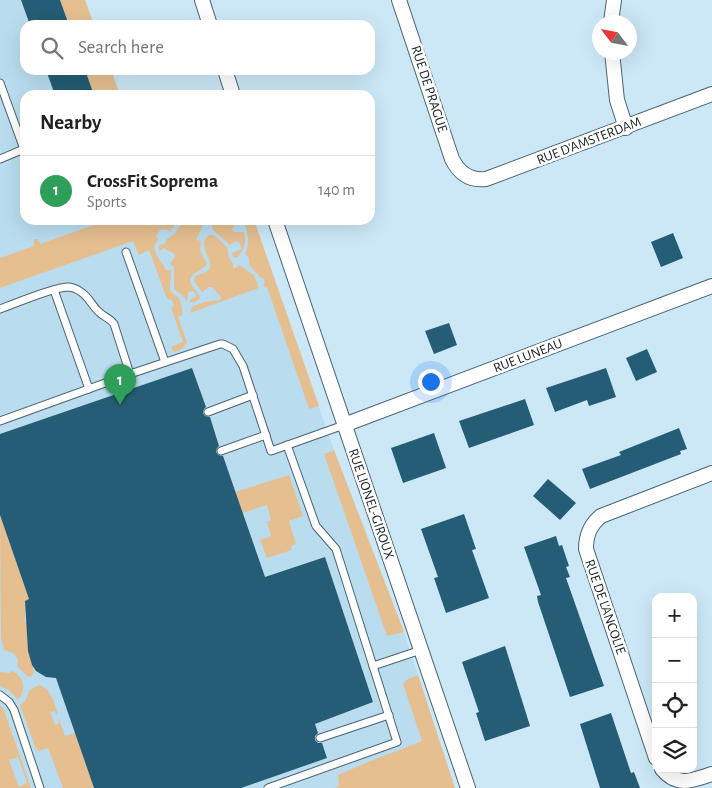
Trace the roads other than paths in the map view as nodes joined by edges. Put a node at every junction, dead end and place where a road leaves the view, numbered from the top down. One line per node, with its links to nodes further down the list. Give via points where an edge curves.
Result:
1 (202, 0): 5 (street)
2 (399, 0): 15 (street, RUE DE PRAGUE, via 452,159)
3 (614, 0): 4 (street)
4 (612, 15)
5 (208, 20)
6 (613, 60): 11 (street, via 617,100)
7 (227, 75): 9 (street)
8 (0, 84): 12 (lane)
9 (231, 90)
10 (712, 94): 11 (street, RUE D'AMSTERDAM)
11 (626, 128): 15 (street, RUE D'AMSTERDAM, via 486,179)
12 (20, 140)
13 (20, 152): 14 (lane)
14 (0, 159)
15 (464, 175)
16 (277, 225): 27 (street, RUE LIONEL-GIROUX)
17 (126, 252): 21 (lane)
18 (712, 286): 27 (street, RUE LUNEAU)
19 (54, 290): 20 (lane); 22 (lane, via 75,288 89,298 97,311 111,320); 23 (lane)
20 (0, 309)
21 (166, 362): 22 (lane); 24 (lane, via 223,344 238,356)
22 (130, 374): 23 (lane)
23 (88, 389): 26 (lane)
24 (253, 395): 25 (lane); 28 (lane)
25 (208, 412)
26 (0, 421)
27 (344, 425): 29 (lane); 32 (street, RUE LIONEL-GIROUX)
28 (266, 435): 29 (lane, via 271,451); 30 (lane)
29 (287, 445): 33 (lane, via 316,526 336,549)
30 (221, 451)
31 (712, 473): 37 (street, RUE DE L'ANCOLIE, via 600,516 590,527 586,541)
32 (421, 650): 33 (lane); 42 (street, RUE LIONEL-GIROUX)
33 (373, 666): 35 (lane)
34 (0, 695): 40 (lane, via 14,710)
35 (389, 715): 36 (lane); 41 (lane, via 397,742)
36 (320, 738)
37 (652, 746)
38 (667, 773): 39 (street, via 683,782)
39 (712, 774)
40 (40, 788)
41 (268, 788)
42 (468, 788)

